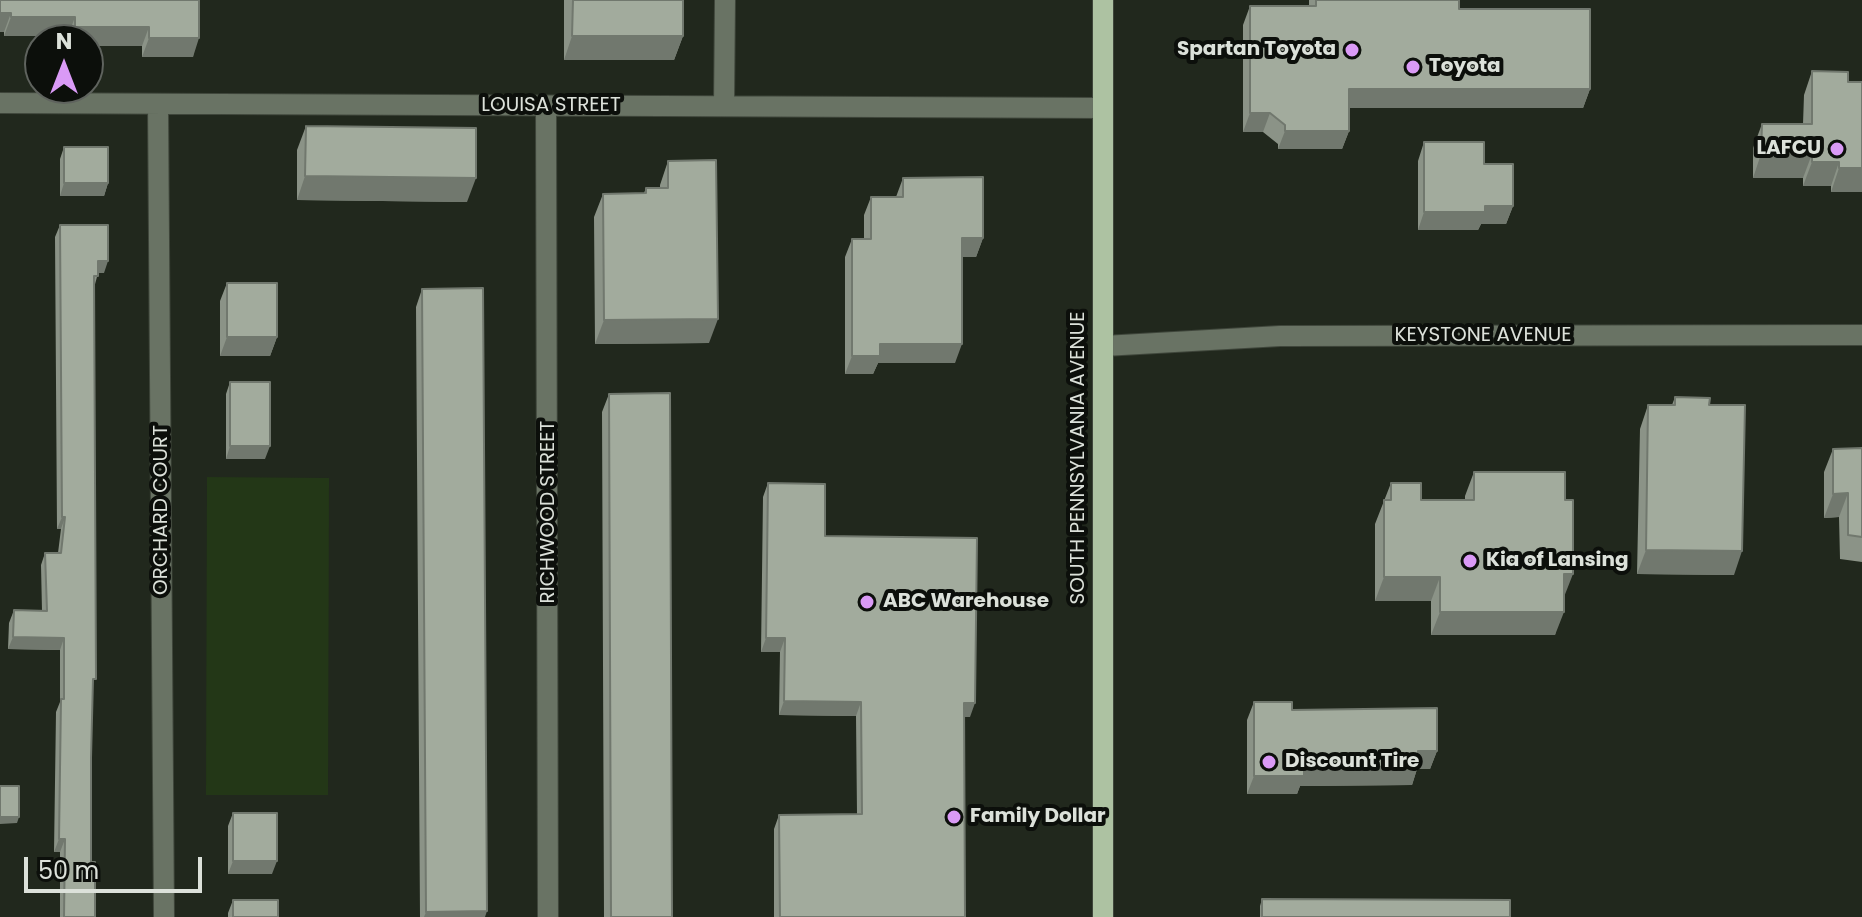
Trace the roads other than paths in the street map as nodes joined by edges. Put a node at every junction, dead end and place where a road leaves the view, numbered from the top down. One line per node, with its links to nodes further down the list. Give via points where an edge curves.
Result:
1 (725, 0): 5 (street)
2 (1103, 0): 7 (main road, SOUTH PENNSYLVANIA AVENUE)
3 (0, 103): 4 (street, LOUISA STREET)
4 (158, 104): 6 (street, LOUISA STREET); 10 (street, ORCHARD COURT)
5 (724, 106): 6 (street, LOUISA STREET); 7 (street, LOUISA STREET)
6 (546, 107): 11 (street, RICHWOOD STREET)
7 (1102, 108): 9 (main road, SOUTH PENNSYLVANIA AVENUE)
8 (1862, 335): 9 (street, KEYSTONE AVENUE, via 1280,336)
9 (1104, 346): 12 (main road, SOUTH PENNSYLVANIA AVENUE)
10 (164, 917)
11 (548, 917)
12 (1103, 917)

